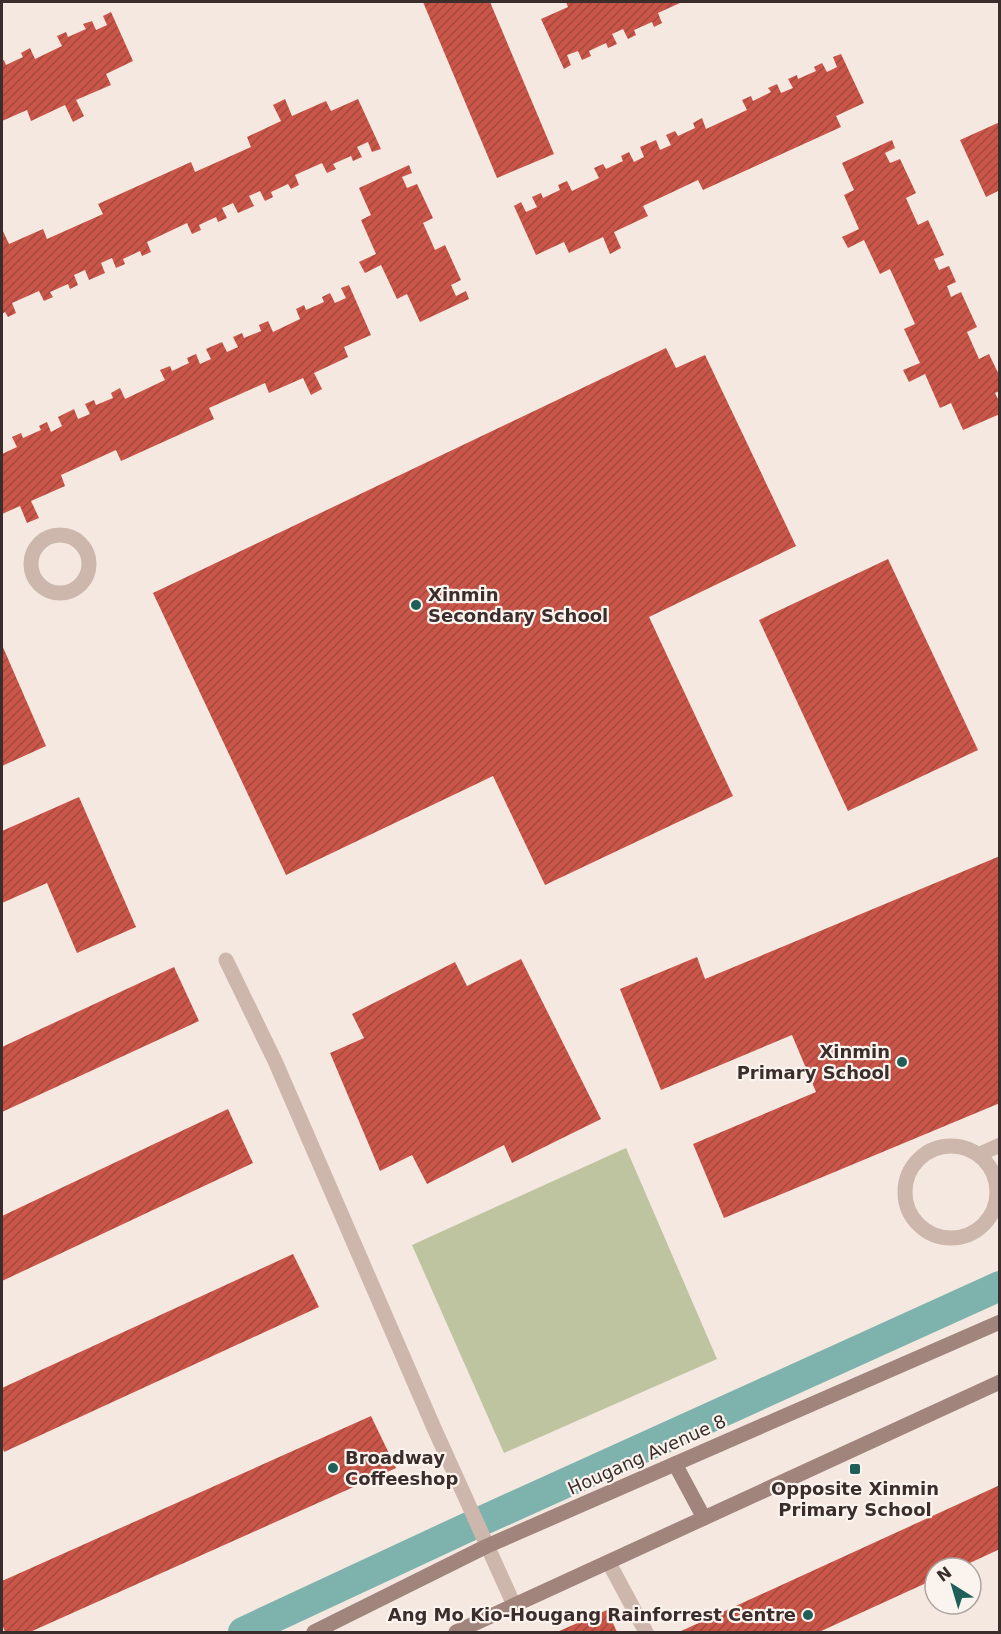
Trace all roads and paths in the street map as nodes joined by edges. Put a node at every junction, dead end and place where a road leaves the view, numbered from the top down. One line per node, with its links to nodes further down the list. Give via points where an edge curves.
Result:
1 (226, 960): 8 (lane)
2 (999, 1145): 3 (lane)
3 (980, 1154): 3 (lane, via 995,1175 997,1202 984,1225 961,1238 934,1236 914,1220 904,1195 910,1169 929,1150 955,1145)
4 (999, 1322): 6 (main road, Hougang Avenue 8)
5 (999, 1382): 7 (main road)
6 (675, 1464): 7 (main road); 8 (main road, Hougang Avenue 8)
7 (704, 1518): 9 (main road)
8 (487, 1546): 10 (lane); 11 (main road, Hougang Avenue 8)
9 (609, 1563): 10 (main road); 13 (lane)
10 (514, 1605): 12 (main road)
11 (314, 1632)
12 (456, 1632)
13 (646, 1632)

